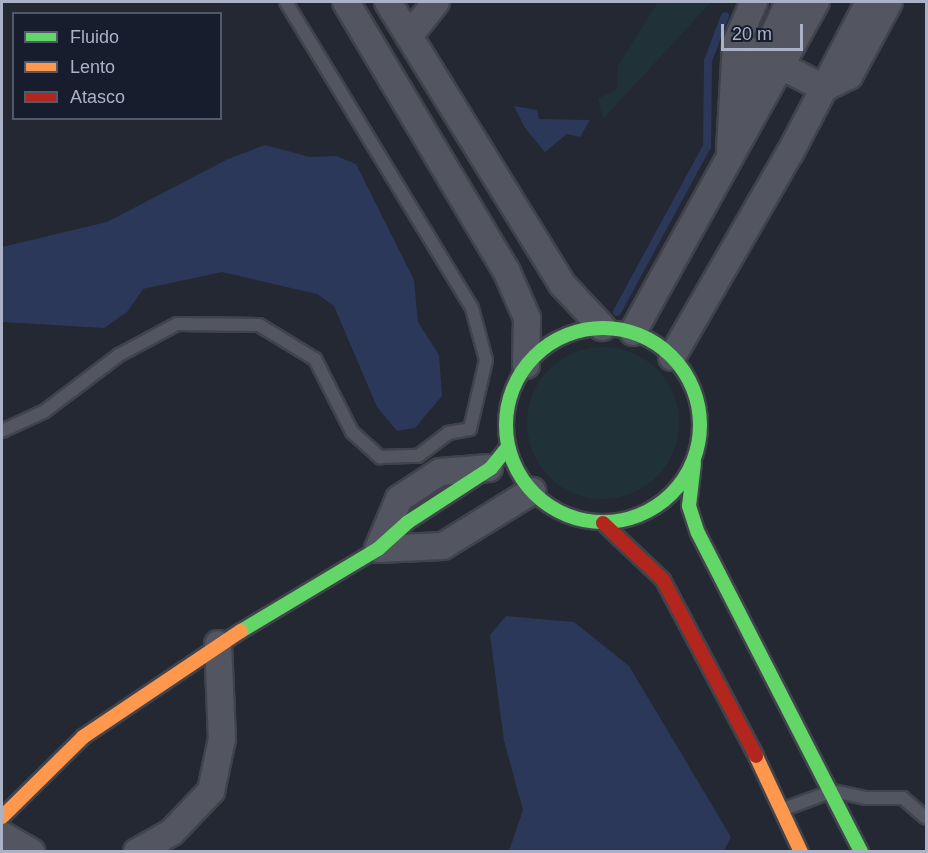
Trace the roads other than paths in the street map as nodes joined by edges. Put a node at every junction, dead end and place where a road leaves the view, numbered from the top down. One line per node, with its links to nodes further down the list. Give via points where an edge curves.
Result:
1 (286, 2): 20 (lane, via 472,308 486,360 470,429 448,433 418,456 380,457 352,432 315,359 259,325 177,324 119,355 45,411)
2 (346, 2): 19 (street, via 506,270 527,318)
3 (388, 2): 10 (street)
4 (436, 2): 10 (street)
5 (753, 2): 11 (street)
6 (789, 2): 12 (street)
7 (816, 2): 12 (street)
8 (869, 2): 13 (street)
9 (889, 2): 13 (street, via 849,76)
10 (409, 36): 16 (street, via 562,284)
11 (736, 43): 12 (street); 14 (street)
12 (772, 62): 13 (street); 14 (street); 15 (street)
13 (824, 88): 18 (street)
14 (732, 126): 15 (street)
15 (730, 158): 17 (street)
16 (602, 327): 17 (street); 19 (street, via 564,336 547,345)
17 (633, 332): 18 (street)
18 (672, 357): 22 (street, via 690,382 700,412)
19 (526, 365): 21 (street, via 512,390 506,419)
20 (2, 431)
21 (508, 447): 23 (street); 24 (street, via 517,471)
22 (695, 458): 25 (street, via 681,484 659,505 633,519); 28 (street, via 689,506 698,533)
23 (491, 468): 26 (street, via 440,472 399,499)
24 (532, 491): 25 (street, via 568,516); 26 (street, via 443,546)
25 (603, 523): 29 (street, via 663,580)
26 (378, 549): 27 (street)
27 (218, 644): 30 (street, via 83,737); 34 (street, via 222,739 211,791 172,832)
28 (833, 791): 29 (lane); 31 (lane, via 866,798 903,798); 36 (street)
29 (784, 809): 35 (street)
30 (2, 817)
31 (927, 819)
32 (2, 835): 33 (street)
33 (31, 852)
34 (136, 852)
35 (801, 852)
36 (861, 852)

